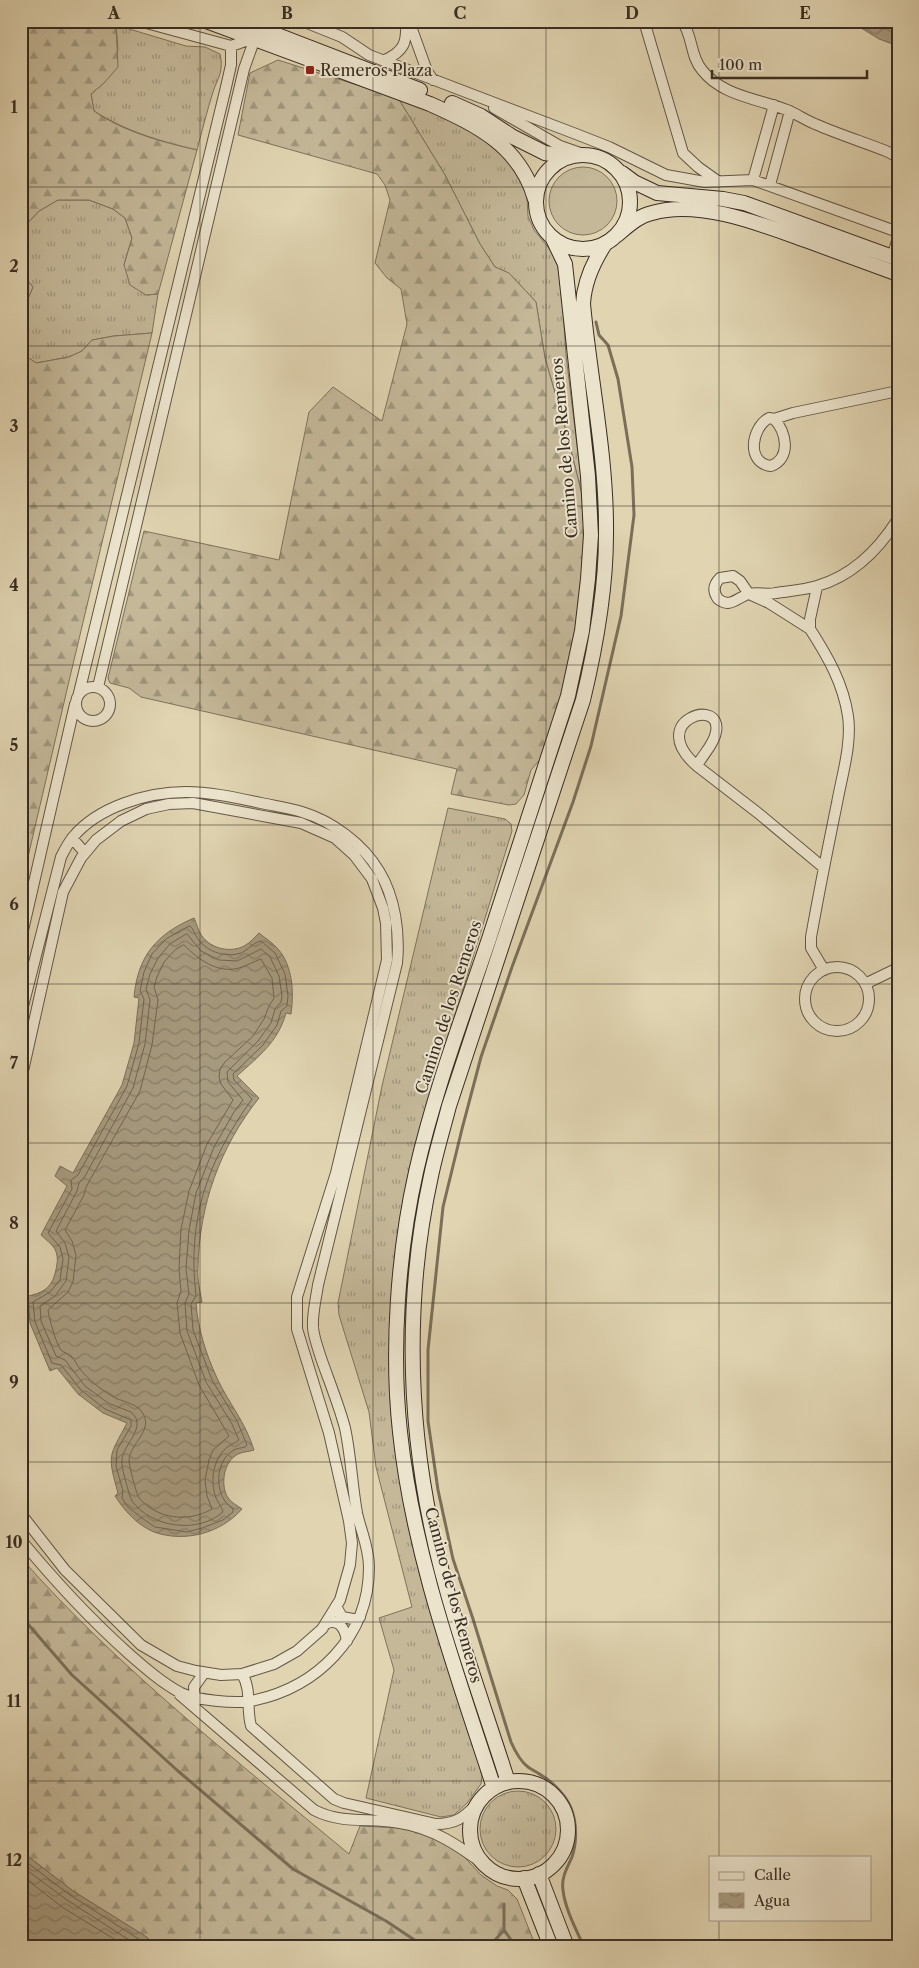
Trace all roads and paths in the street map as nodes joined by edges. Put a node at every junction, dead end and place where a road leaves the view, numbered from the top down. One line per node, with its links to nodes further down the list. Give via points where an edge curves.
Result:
1 (138, 21): 11 (street)
2 (206, 21): 10 (main road)
3 (241, 21): 10 (main road)
4 (284, 21): 5 (street)
5 (290, 21)
6 (302, 21): 12 (street, via 342,37 369,55)
7 (408, 21): 12 (street, via 403,46); 13 (street)
8 (644, 21): 22 (street, via 683,153)
9 (682, 21): 15 (street, via 696,62 703,72 728,90)
10 (260, 29): 11 (street); 18 (main road, via 446,100 546,153); 25 (street, via 244,69); 26 (main road, via 464,119 494,138 522,166)
11 (231, 46): 24 (street, via 231,65)
12 (385, 60): 13 (street)
13 (433, 80): 14 (street)
14 (485, 101): 17 (street, via 548,140); 22 (street, via 593,141 666,176)
15 (774, 105): 16 (street); 21 (street)
16 (790, 111): 19 (street); 23 (street)
17 (586, 155): 18 (main road); 20 (main road, via 609,162)
18 (568, 157): 26 (main road, via 545,173)
19 (898, 157)
20 (618, 170): 28 (main road, via 630,195 630,210); 32 (main road, via 656,193 744,203)
21 (753, 180): 22 (street); 23 (street)
22 (720, 182)
23 (770, 186): 27 (street)
24 (202, 187): 25 (street); 35 (street)
25 (215, 190): 36 (street)
26 (535, 199): 30 (main road, via 543,228)
27 (898, 232)
28 (617, 235): 31 (main road); 33 (main road, via 635,220 652,212 703,211 741,217)
29 (898, 238): 32 (street)
30 (553, 239): 31 (main road, via 578,249); 69 (main road, Camino de los Remeros, via 565,264 588,484 591,535 582,631 568,696 425,1137 410,1202 397,1319 400,1428 416,1530 428,1581)
31 (605, 244): 68 (main road, Camino de los Remeros, via 591,272 583,304 603,475 606,535 604,580 592,664 447,1115 426,1205 413,1320 415,1427 431,1526)
32 (895, 258)
33 (898, 274)
34 (898, 391): 37 (street)
35 (148, 409): 36 (street); 42 (street)
36 (162, 412): 41 (street)
37 (774, 419)
38 (898, 519): 39 (street, via 886,538 866,558)
39 (817, 587): 40 (street); 40 (street, via 749,594)
40 (810, 629): 49 (street, via 839,682 848,727 848,742)
41 (98, 687): 42 (street, via 89,687); 43 (street, via 110,700 106,716 96,721 84,719)
42 (79, 693): 43 (street)
43 (76, 704): 50 (street)
44 (697, 766): 44 (street, via 684,751 679,734 686,720 700,714 714,720 716,731); 49 (street)
45 (104, 813): 46 (street); 47 (street); 59 (street, via 151,796 186,792 248,800 302,812 333,826 361,848 379,871 388,890 397,926 397,963 313,1315 313,1329 344,1427 369,1564 368,1586)
46 (112, 828): 48 (street); 58 (street, via 146,809 193,803 301,823 335,838 354,855 372,879 383,908 387,960 336,1173 297,1297 297,1329 329,1433 352,1543 350,1565)
47 (72, 838): 48 (street); 54 (street, via 61,857 53,882)
48 (85, 852): 55 (street, via 63,892)
49 (824, 868): 52 (street, via 811,937 811,948)
50 (21, 939)
51 (898, 968): 53 (street)
52 (824, 970): 53 (street, via 843,968 859,976); 53 (street, via 810,982 805,1000 811,1018 826,1030 845,1030 861,1020 869,1003)
53 (865, 984)
54 (21, 1014)
55 (21, 1080)
56 (21, 1514): 62 (street, via 66,1570 141,1645 177,1666)
57 (21, 1540): 64 (street, via 91,1619)
58 (336, 1606): 59 (street, via 342,1617 352,1619); 60 (street)
59 (360, 1616): 61 (street)
60 (325, 1624): 61 (street, via 330,1621 342,1626); 63 (street, via 297,1651 274,1664)
61 (347, 1641): 66 (street, via 334,1658 298,1684)
62 (204, 1672): 63 (street); 65 (street, via 194,1687)
63 (242, 1674): 66 (street, via 248,1687)
64 (170, 1686): 65 (street); 67 (street)
65 (194, 1697): 66 (street); 67 (street)
66 (248, 1702): 70 (street, via 248,1717 255,1732 334,1799 436,1824 450,1824 463,1818)
67 (196, 1709): 71 (street, via 314,1810 327,1817 344,1820 399,1822 422,1828 458,1845)
68 (508, 1782): 69 (main road); 72 (main road, via 536,1784 552,1794 564,1810 568,1837 564,1849 557,1861)
69 (494, 1788): 70 (main road)
70 (477, 1804): 71 (main road, via 471,1823 471,1843)
71 (485, 1865): 73 (main road, via 509,1878)
72 (539, 1874): 73 (main road); 75 (main road)
73 (524, 1878): 74 (main road)
74 (551, 1947)
75 (568, 1947)

